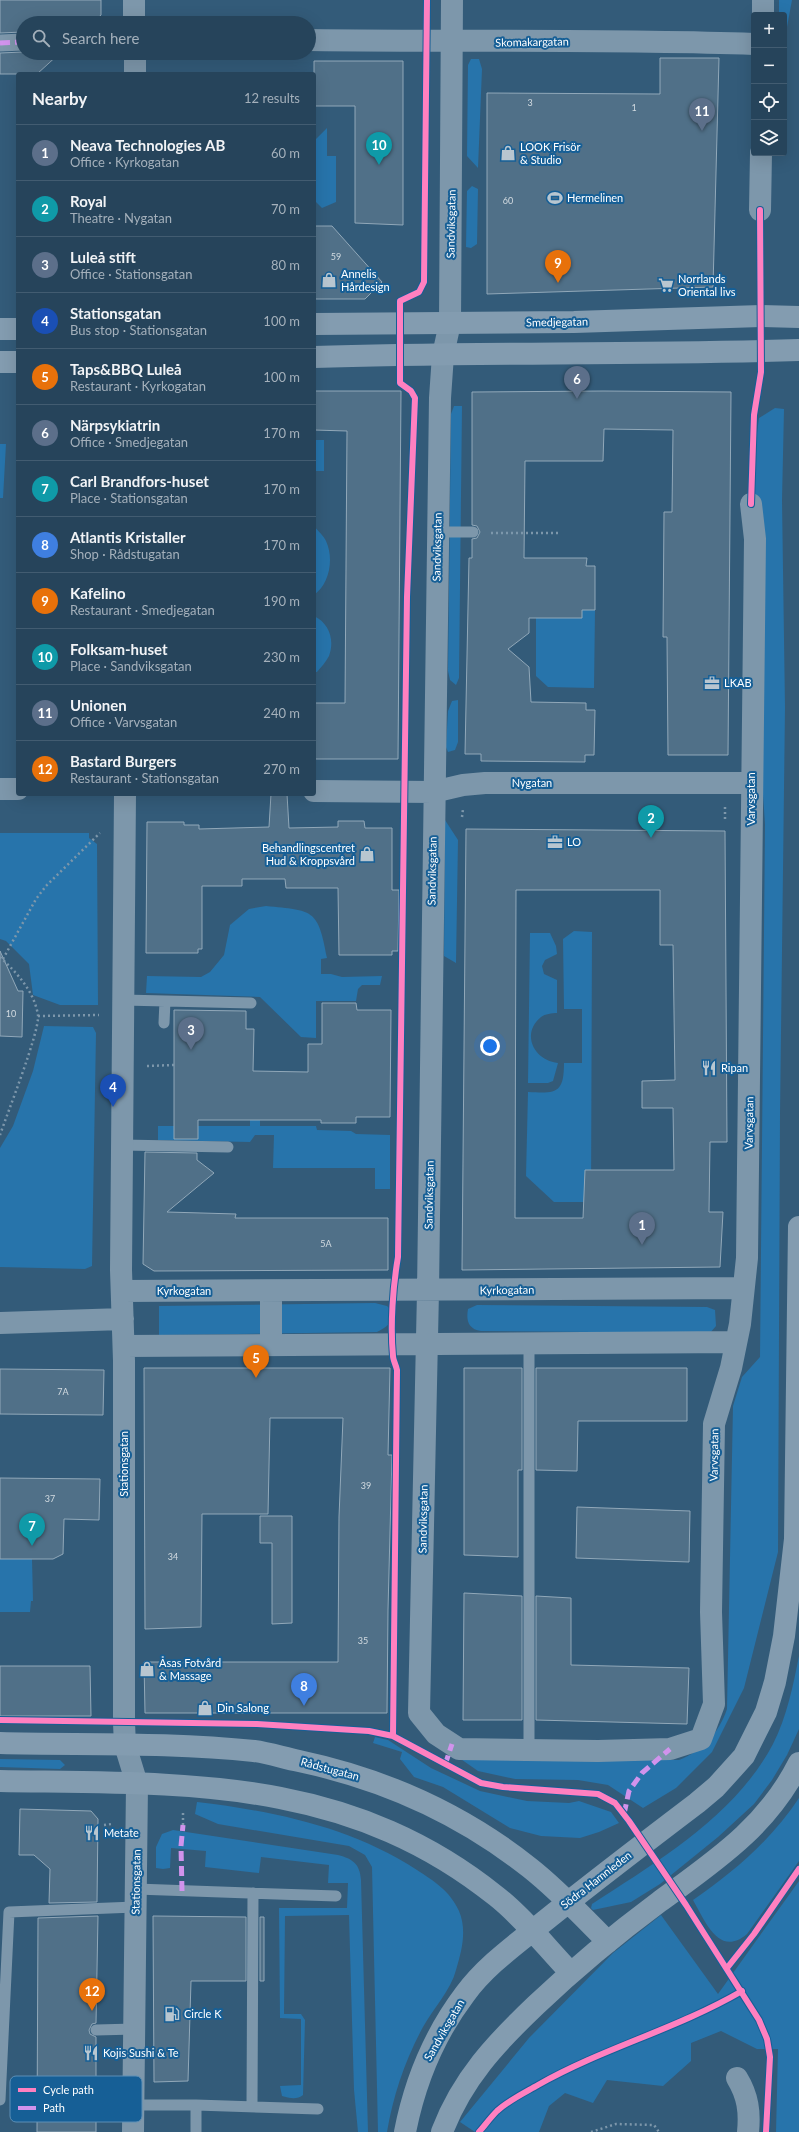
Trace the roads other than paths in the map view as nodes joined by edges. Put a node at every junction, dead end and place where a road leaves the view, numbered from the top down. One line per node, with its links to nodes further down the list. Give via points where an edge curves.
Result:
1 (134, 0): 5 (street)
2 (452, 0): 8 (street, Sandviksgatan)
3 (763, 0): 4 (street)
4 (763, 12)
5 (134, 16)
6 (316, 40): 8 (street, Skomakargatan)
7 (16, 42): 9 (street)
8 (453, 42): 10 (street, Skomakargatan, via 649,41); 16 (street, Sandviksgatan)
9 (0, 43)
10 (751, 44)
11 (135, 60): 12 (street)
12 (135, 72)
13 (761, 156): 14 (street)
14 (760, 210)
15 (799, 316): 16 (main road, Smedjegatan)
16 (450, 323): 17 (main road, Smedjegatan); 21 (street, Sandviksgatan)
17 (316, 324)
18 (16, 329): 19 (main road)
19 (0, 330)
20 (799, 350): 21 (main road)
21 (443, 355): 22 (main road); 26 (street, Sandviksgatan)
22 (316, 357)
23 (0, 362): 24 (main road)
24 (16, 362)
25 (751, 504): 28 (street, Varvsgatan, via 755,539)
26 (437, 532): 27 (lane); 32 (street, Sandviksgatan)
27 (473, 532)
28 (751, 783): 32 (street, Nygatan, via 485,784 463,785); 41 (street, Varvsgatan, via 747,1258)
29 (0, 788): 30 (street)
30 (16, 789)
31 (316, 791): 32 (street, Nygatan)
32 (433, 792): 44 (street, Sandviksgatan)
33 (125, 796): 34 (street, Stationsgatan)
34 (124, 1000): 35 (lane); 38 (street, Stationsgatan)
35 (165, 1001): 36 (lane); 37 (lane)
36 (251, 1003)
37 (164, 1023)
38 (122, 1145): 39 (lane); 42 (street, Stationsgatan)
39 (228, 1147)
40 (799, 1227): 61 (main road, Södra Hamnleden, via 794,1539 784,1636 766,1712 744,1756 716,1786)
41 (743, 1288): 44 (street, Kyrkogatan); 47 (street, Varvsgatan)
42 (122, 1291): 43 (street, Kyrkogatan); 45 (street, Stationsgatan)
43 (271, 1291): 44 (street, Kyrkogatan); 50 (street)
44 (428, 1291): 49 (street, Sandviksgatan)
45 (123, 1319): 46 (street); 51 (street, Stationsgatan)
46 (0, 1323)
47 (736, 1342): 48 (street); 54 (street, Varvsgatan, via 714,1424 711,1612 714,1704 702,1739 670,1749)
48 (529, 1343): 49 (street); 54 (lane)
49 (427, 1344): 50 (street); 54 (street, Sandviksgatan, via 419,1713 438,1736 459,1749)
50 (272, 1345): 51 (street)
51 (124, 1346): 53 (street, Stationsgatan)
52 (0, 1743): 53 (main road, Rådstugatan)
53 (125, 1745): 57 (street, Stationsgatan); 61 (main road, Rådstugatan, via 255,1751 330,1768 381,1784 422,1801 467,1825 531,1868)
54 (529, 1750)
55 (799, 1763): 63 (main road, via 777,1801 729,1850)
56 (0, 1781): 57 (main road)
57 (138, 1784): 60 (street, Stationsgatan); 62 (main road, via 226,1789 269,1795 319,1806 363,1820 408,1839 451,1863 497,1896)
58 (253, 1893): 59 (lane); 60 (lane); 72 (lane)
59 (336, 1896)
60 (135, 1898): 65 (street, Stationsgatan); 69 (lane, via 9,1912)
61 (567, 1902): 62 (main road, Södra Hamnleden); 63 (main road, Rådstugatan)
62 (532, 1932): 64 (main road); 75 (main road, Sandviksgatan, via 482,1973 448,2018 424,2066)
63 (608, 1942): 64 (main road)
64 (570, 1972): 76 (main road, via 490,2052 470,2076)
65 (135, 2029): 66 (lane); 67 (street, Stationsgatan)
66 (96, 2030)
67 (134, 2076)
68 (737, 2078): 77 (street, via 748,2104)
69 (0, 2100)
70 (142, 2105): 71 (lane)
71 (196, 2105): 72 (lane); 74 (lane)
72 (252, 2107): 73 (lane)
73 (318, 2109)
74 (196, 2132)
75 (406, 2132)
76 (442, 2132)
77 (748, 2132)

